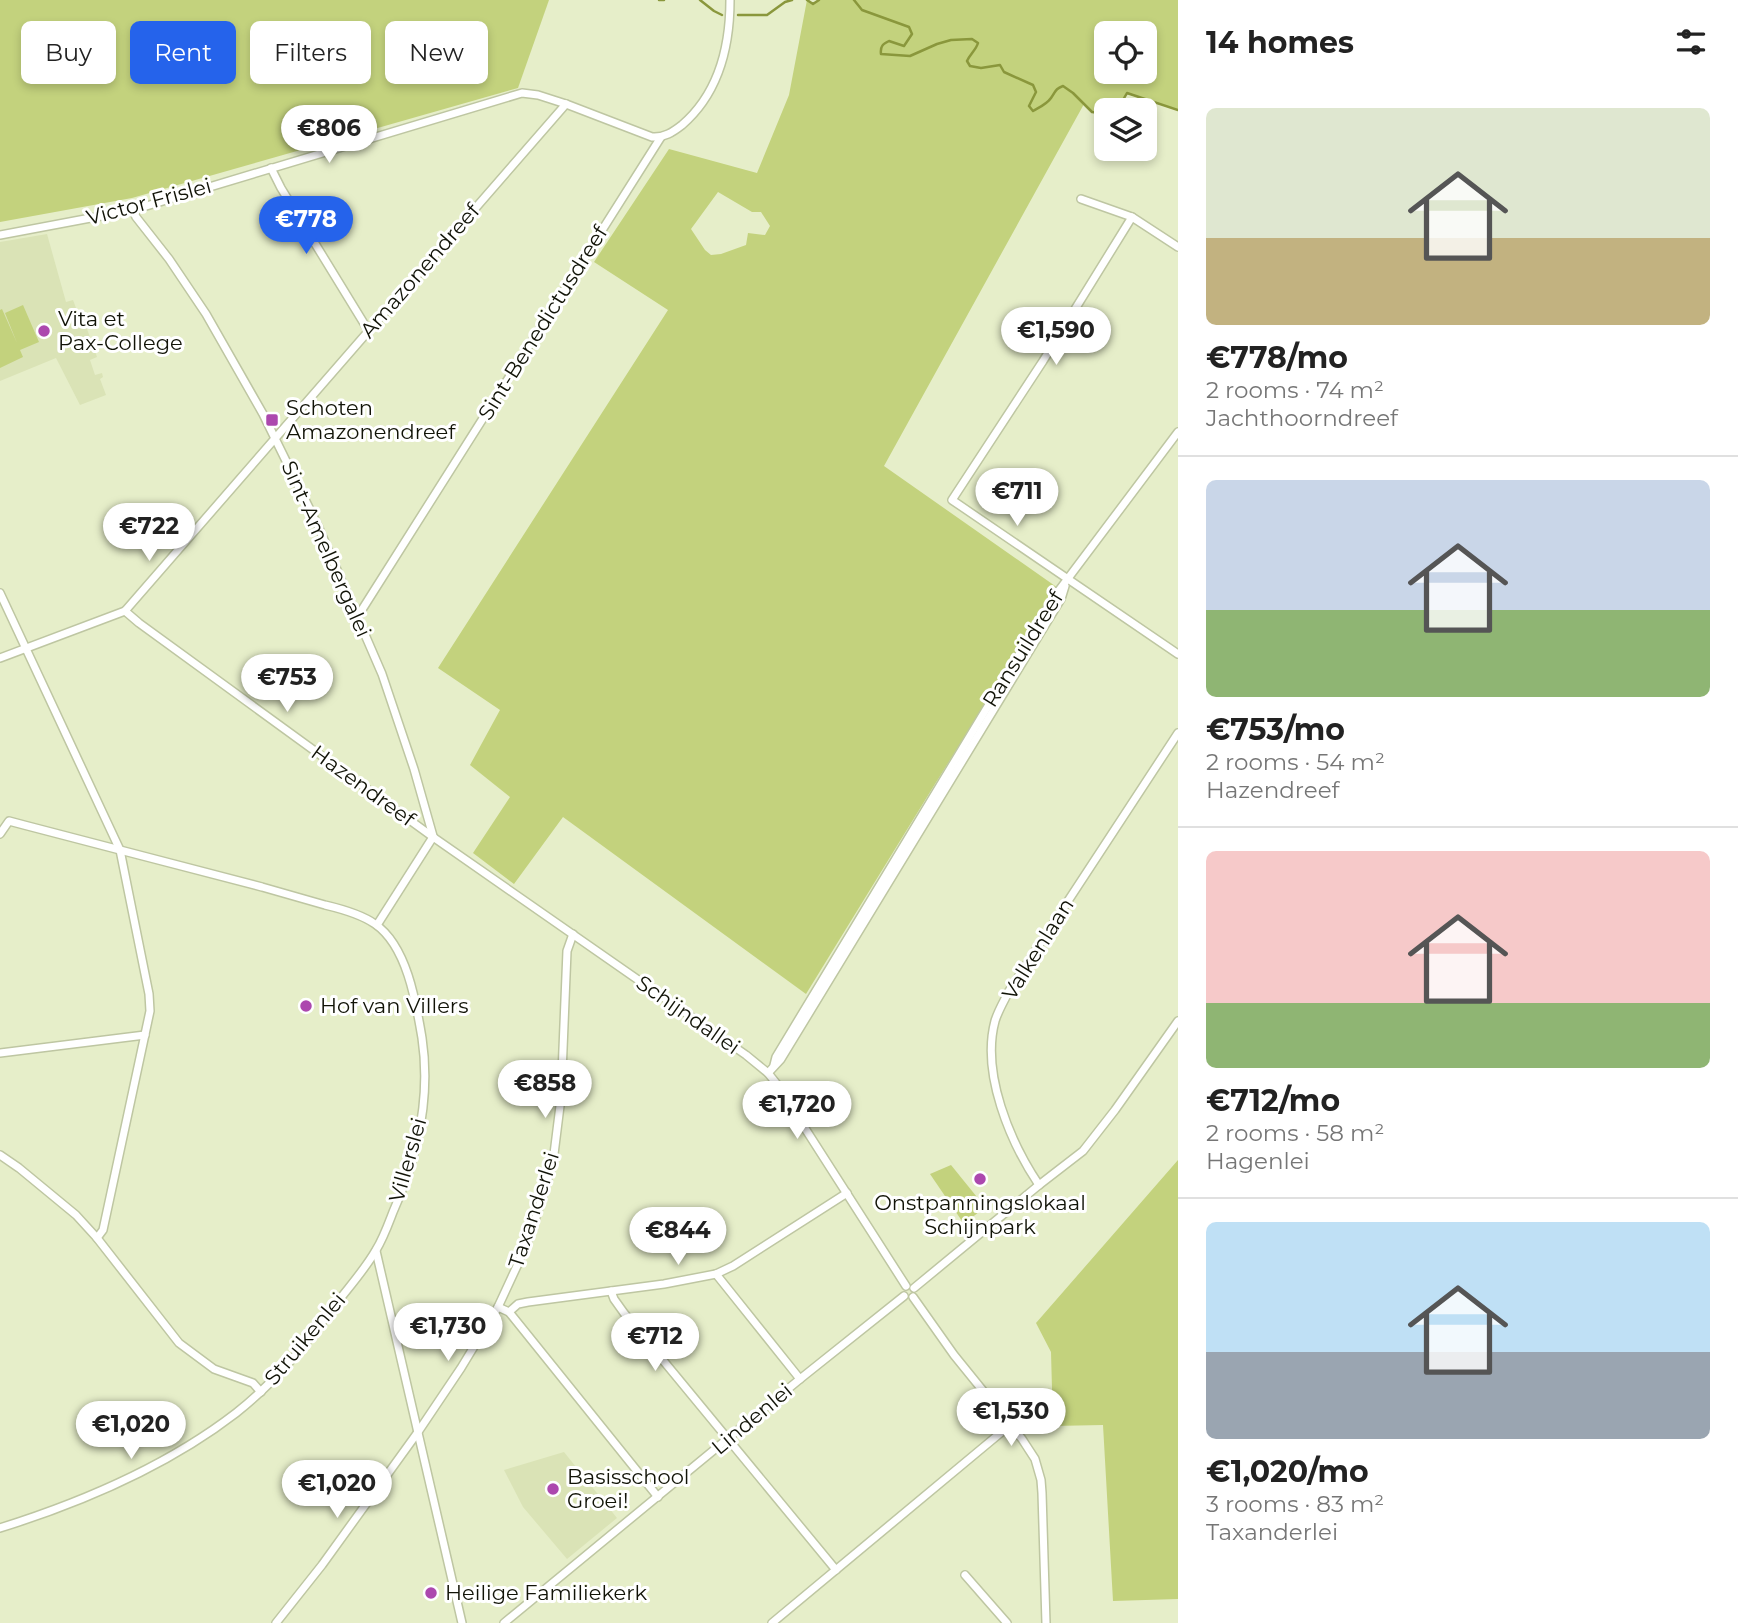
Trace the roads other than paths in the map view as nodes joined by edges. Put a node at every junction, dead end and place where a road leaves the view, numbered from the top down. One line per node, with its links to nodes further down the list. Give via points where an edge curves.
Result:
1 (730, 0): 3 (street, via 728,37 718,75 692,116)
2 (565, 104): 3 (street, Victor Frislei, via 652,138); 4 (street, Victor Frislei, via 522,93); 10 (street, Amazonendreef)
3 (662, 137): 16 (street, Sint-Benedictusdreef)
4 (271, 168): 6 (street, Victor Frislei); 10 (street)
5 (1081, 199): 7 (street)
6 (133, 210): 8 (street, Victor Frislei); 12 (street, Sint-Amelbergalei, via 206,314)
7 (1132, 217): 9 (street); 13 (street, via 952,500)
8 (0, 235)
9 (1178, 247)
10 (368, 330): 12 (street, Amazonendreef)
11 (1178, 432): 13 (street, Ransuildreef)
12 (276, 438): 15 (street, Amazonendreef); 16 (street, Sint-Amelbergalei)
13 (1067, 579): 18 (street); 29 (street, Ransuildreef)
14 (0, 593): 17 (street)
15 (125, 611): 17 (street); 22 (street, Hazendreef)
16 (358, 616): 22 (street, Sint-Amelbergalei, via 382,674)
17 (26, 648): 19 (street); 23 (street)
18 (1178, 654)
19 (0, 658)
20 (1178, 733): 31 (street, Valkenlaan, via 1009,991 995,1020 990,1055 994,1084 1026,1166)
21 (0, 834): 23 (street, Villerslei, via 9,821)
22 (433, 837): 24 (street); 25 (street, Schijndallei)
23 (120, 850): 24 (street, Villerslei, via 351,912); 27 (street, via 149,995)
24 (377, 925): 34 (street, Villerslei, via 408,972 424,1054 425,1100 411,1169)
25 (573, 934): 29 (street, Schijndallei); 38 (street, Taxanderlei, via 567,951 561,1098 553,1162 532,1230)
26 (1178, 1021): 31 (street, via 1083,1151)
27 (145, 1035): 28 (street); 33 (street, via 103,1230)
28 (0, 1053)
29 (768, 1073): 32 (street, Schijndallei)
30 (0, 1156): 33 (street, via 55,1197)
31 (1039, 1185): 36 (street)
32 (847, 1193): 35 (street); 36 (street, Schijndallei)
33 (97, 1238): 45 (street, via 178,1343 214,1369 253,1383)
34 (376, 1251): 45 (street, Struikenlei, via 300,1351); 47 (street)
35 (716, 1274): 37 (street); 44 (street)
36 (910, 1287): 39 (street, via 903,1289); 40 (street, via 916,1291)
37 (611, 1291): 41 (street); 48 (street)
38 (503, 1296): 41 (street); 42 (street, Taxanderlei)
39 (904, 1296): 40 (street); 44 (street, Lindenlei)
40 (913, 1297): 46 (street)
41 (517, 1304): 43 (street)
42 (498, 1307): 43 (street); 47 (street, Taxanderlei)
43 (509, 1312): 49 (street)
44 (800, 1379): 48 (street, Lindenlei)
45 (261, 1392): 50 (street, Struikenlei, via 161,1461 99,1492)
46 (1010, 1425): 51 (street); 58 (street, via 1035,1460 1041,1480)
47 (418, 1432): 53 (street, Taxanderlei); 54 (street)
48 (728, 1439): 49 (street, Lindenlei); 51 (street)
49 (658, 1497): 55 (street, Lindenlei)
50 (0, 1528)
51 (836, 1570): 56 (street)
52 (965, 1575): 57 (street)
53 (276, 1623)
54 (462, 1623)
55 (504, 1623)
56 (772, 1623)
57 (1007, 1623)
58 (1046, 1623)

